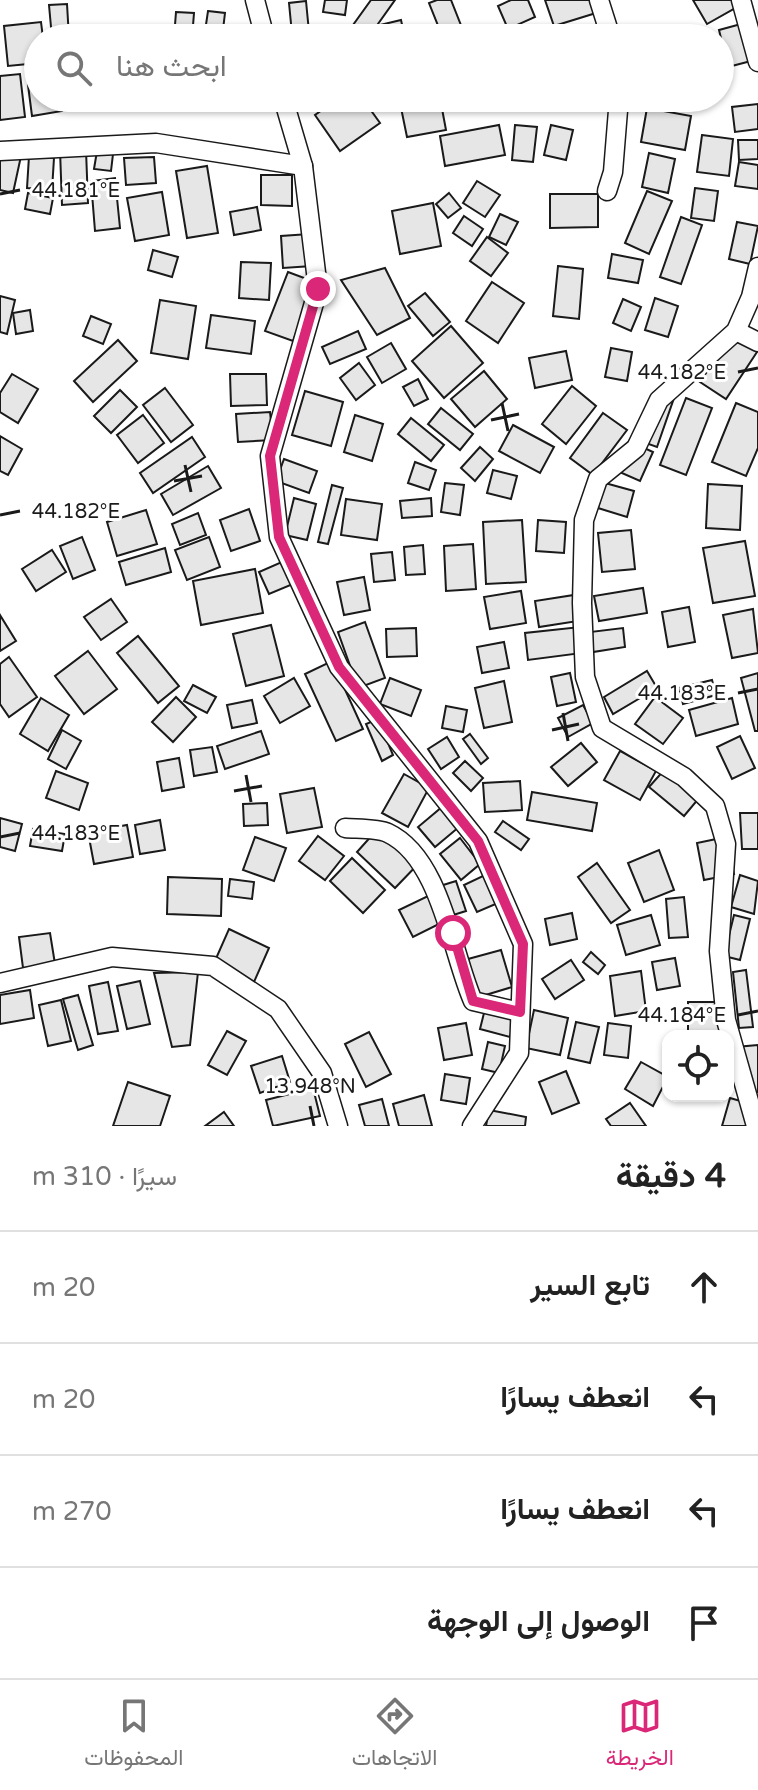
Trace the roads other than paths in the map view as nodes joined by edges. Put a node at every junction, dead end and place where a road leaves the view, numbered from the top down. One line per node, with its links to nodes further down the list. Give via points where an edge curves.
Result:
1 (255, 0): 4 (street)
2 (599, 0): 5 (street)
3 (741, 0): 6 (street)
4 (261, 24)
5 (607, 24)
6 (758, 62)
7 (287, 112): 10 (street)
8 (618, 112): 11 (street)
9 (0, 151): 10 (street, via 156,143)
10 (303, 166): 17 (street, via 318,289 270,456 279,537 339,667 478,841 523,944)
11 (607, 191)
12 (758, 267): 13 (street)
13 (736, 331): 14 (street); 20 (street, via 659,400 636,448 598,479 584,520 582,603 585,677 602,728 684,777 715,806 726,844 719,951 726,1020)
14 (758, 342)
15 (345, 828): 17 (street, via 388,833 420,861 453,933 473,1001)
16 (0, 983): 18 (street, via 112,957 213,966 278,1009 322,1073)
17 (520, 1012): 19 (street, via 519,1053)
18 (338, 1126)
19 (472, 1126)
20 (756, 1126)

